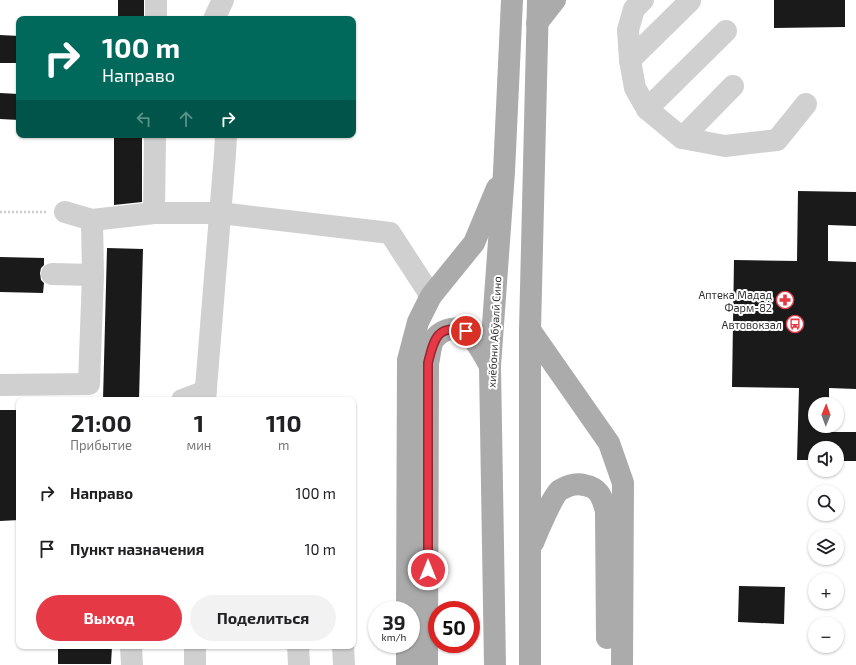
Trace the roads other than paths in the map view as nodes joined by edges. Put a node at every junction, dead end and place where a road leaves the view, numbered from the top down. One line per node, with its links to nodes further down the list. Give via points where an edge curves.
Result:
1 (156, 0): 8 (street)
2 (223, 0): 9 (street)
3 (538, 0): 10 (main road)
4 (555, 0): 10 (main road)
5 (643, 0): 12 (street, via 634,9 628,30)
6 (690, 1): 12 (street)
7 (507, 5): 19 (main road, хиёбони Абӯалӣ Сино)
8 (156, 16)
9 (215, 16)
10 (537, 23): 27 (main road)
11 (726, 31): 15 (street)
12 (630, 60): 15 (street, via 635,88)
13 (733, 86): 18 (street)
14 (806, 104): 18 (street, via 777,140 725,146)
15 (647, 109): 18 (street)
16 (155, 138): 21 (street)
17 (226, 138): 22 (street)
18 (682, 138)
19 (504, 172): 26 (main road, via 474,242); 28 (main road, хиёбони Абӯалӣ Сино)
20 (65, 212): 23 (street)
21 (154, 213): 22 (street); 23 (street)
22 (220, 213): 26 (street, via 390,232); 30 (street)
23 (92, 220): 25 (street)
24 (52, 274): 25 (street)
25 (93, 275): 29 (street, via 89,384)
26 (431, 296): 32 (main road, via 418,322 408,360)
27 (530, 330): 31 (main road); 47 (main road, via 609,443 623,483)
28 (490, 366): 43 (main road, via 466,331 454,328 443,331 433,341 428,363); 44 (main road, хиёбони Абӯалӣ Сино)
29 (0, 385)
30 (206, 395)
31 (530, 549): 45 (main road); 46 (main road, via 559,491 577,483 590,486 600,494 606,511)
32 (407, 601)
33 (131, 649): 38 (street)
34 (195, 649): 39 (street)
35 (298, 649): 40 (street)
36 (343, 649): 41 (street)
37 (407, 653): 42 (main road)
38 (132, 665)
39 (195, 665)
40 (299, 665)
41 (344, 665)
42 (407, 665)
43 (428, 665)
44 (495, 665)
45 (530, 665)
46 (607, 665)
47 (622, 665)

